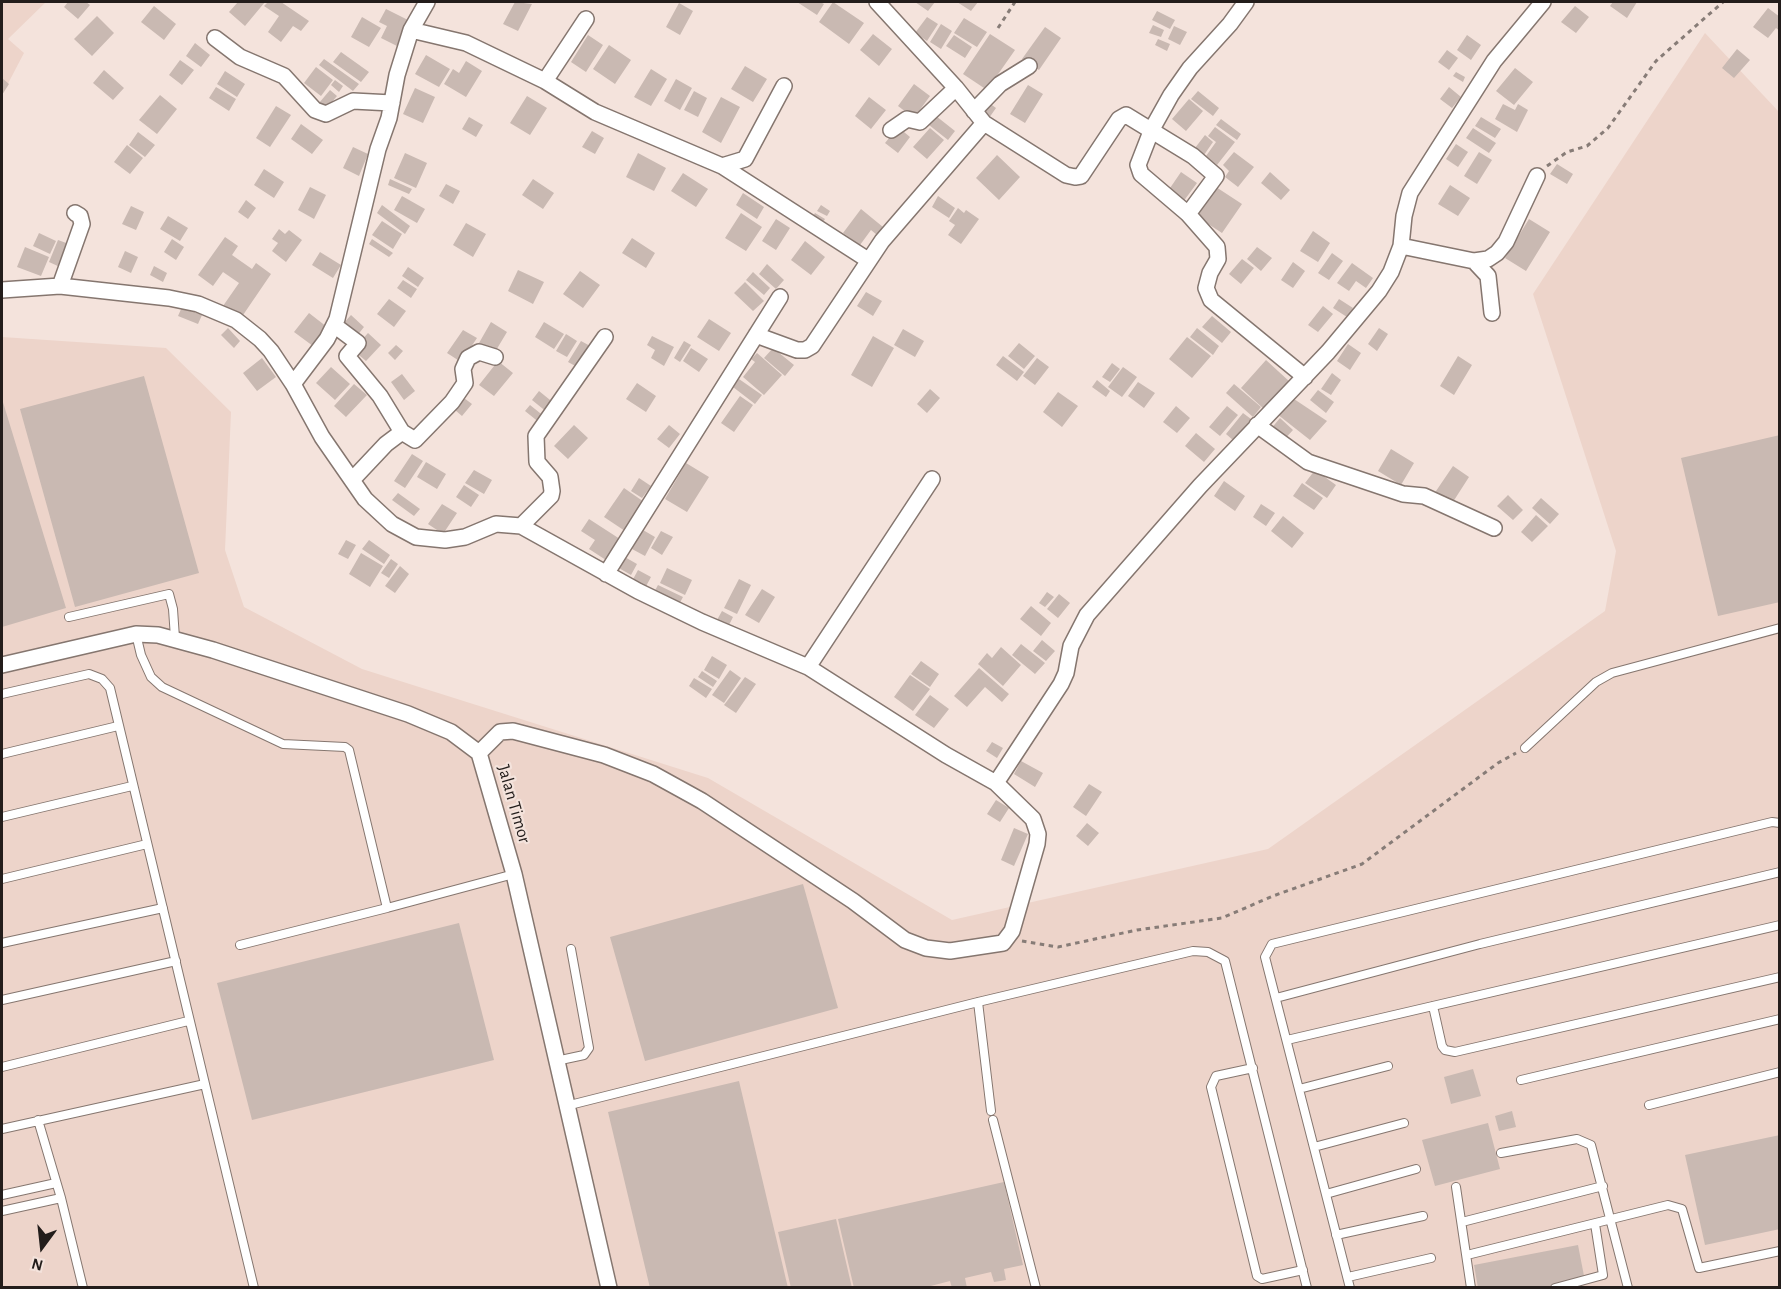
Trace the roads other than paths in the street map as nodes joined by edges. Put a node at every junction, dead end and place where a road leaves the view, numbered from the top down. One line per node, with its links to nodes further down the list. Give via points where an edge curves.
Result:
1 (877, 2): 11 (street)
2 (1246, 2): 15 (street, via 1190,68)
3 (1543, 2): 21 (street, via 1494,61 1410,193)
4 (421, 3): 6 (street)
5 (586, 19): 9 (street)
6 (411, 30): 9 (street, via 466,43); 12 (street)
7 (214, 38): 12 (street, via 251,63 284,76 315,110 326,114 353,101)
8 (1029, 66): 13 (street, via 1000,84)
9 (545, 81): 17 (street, via 595,112)
10 (784, 86): 17 (street, via 746,159)
11 (956, 88): 13 (street); 16 (street, via 920,122 907,119)
12 (392, 103): 28 (street)
13 (974, 111): 14 (street)
14 (984, 123): 15 (street, via 1075,177 1081,176 1122,116); 22 (street)
15 (1152, 129): 20 (street, via 1138,165 1141,174); 20 (street, via 1216,176)
16 (891, 130)
17 (722, 166): 22 (street)
18 (1537, 176): 23 (street, via 1506,242 1488,259)
19 (75, 213): 24 (street, via 82,224)
20 (1188, 214): 32 (street, via 1213,239 1219,252 1208,280 1208,294 1217,307)
21 (1401, 246): 23 (street); 32 (street, via 1379,291)
22 (868, 261): 29 (street, via 808,348 797,350)
23 (1474, 261): 27 (street, via 1488,276)
24 (60, 286): 25 (street); 33 (street, via 169,298 221,312 260,339)
25 (2, 290)
26 (780, 297): 29 (street)
27 (1492, 313)
28 (334, 325): 33 (street); 35 (street, via 358,343 347,356 380,396)
29 (756, 335): 40 (street)
30 (605, 337): 38 (street, via 536,436 536,459 550,477 552,494)
31 (495, 357): 35 (street, via 479,352 468,358 465,383 452,402 415,440)
32 (1305, 376): 34 (street)
33 (293, 384): 36 (street, via 322,437)
34 (1257, 425): 39 (street, via 1308,462 1403,494 1424,496); 52 (street, via 1087,615 1071,646 1061,684)
35 (402, 432): 36 (street)
36 (353, 479): 38 (street, via 379,515 416,537 445,540 465,537 496,524)
37 (932, 479): 46 (street)
38 (521, 526): 40 (street)
39 (1494, 528)
40 (606, 574): 46 (street, via 702,622)
41 (69, 617): 44 (lane, via 169,594)
42 (1779, 628): 49 (lane, via 1612,673 1596,682)
43 (135, 634): 44 (street, Jalan Timor); 45 (street, Jalan Timor); 61 (lane, via 151,677 162,687 284,744 349,750)
44 (175, 638): 50 (street, Jalan Timor, via 408,714 451,732)
45 (2, 665)
46 (808, 667): 52 (street)
47 (2, 694): 48 (lane, via 89,674 110,688)
48 (118, 726): 51 (lane); 53 (lane)
49 (1525, 748)
50 (479, 753): 52 (street, via 500,732 513,731 604,755 653,774 702,801 853,901 904,940 950,951 1003,943 1009,938 1038,834 1033,819); 58 (street, Jalan Timor)
51 (2, 754)
52 (996, 783)
53 (132, 786): 54 (lane); 56 (lane)
54 (2, 817)
55 (1779, 823): 68 (lane, via 1278,941 1265,957)
56 (147, 844): 59 (lane); 60 (lane)
57 (1779, 872): 68 (lane)
58 (514, 874): 61 (lane); 75 (street, Jalan Timor)
59 (2, 879)
60 (163, 908): 63 (lane); 66 (lane)
61 (387, 908): 64 (lane)
62 (1779, 925): 71 (lane)
63 (2, 943)
64 (240, 945)
65 (571, 949): 75 (lane, via 589,1048 584,1055)
66 (176, 961): 69 (lane); 73 (lane)
67 (1779, 977): 71 (lane, via 1455,1052 1442,1046)
68 (1276, 998): 74 (lane)
69 (2, 1000)
70 (978, 1002): 78 (lane, via 1193,951 1208,952 1226,961); 84 (lane); 85 (lane)
71 (1433, 1006): 74 (lane)
72 (1779, 1019): 80 (lane)
73 (189, 1021): 77 (lane); 81 (lane)
74 (1287, 1041): 82 (lane)
75 (556, 1061): 84 (street, Jalan Timor)
76 (1388, 1066): 82 (lane)
77 (2, 1067)
78 (1253, 1068): 108 (lane); 108 (lane, via 1216,1076 1211,1087 1257,1276 1262,1279)
79 (1779, 1072): 83 (lane)
80 (1521, 1080)
81 (205, 1084): 86 (lane); 111 (lane)
82 (1299, 1089): 90 (lane)
83 (1649, 1105)
84 (566, 1106): 112 (street, Jalan Timor)
85 (991, 1111)
86 (38, 1120): 89 (lane); 93 (lane)
87 (993, 1120): 113 (lane)
88 (1404, 1123): 90 (lane)
89 (2, 1129)
90 (1314, 1147): 96 (lane)
91 (1501, 1153): 94 (lane, via 1577,1139 1586,1141 1592,1145)
92 (1416, 1170): 96 (lane)
93 (56, 1183): 97 (lane); 98 (lane)
94 (1603, 1186): 101 (lane); 102 (lane)
95 (1456, 1187): 102 (lane)
96 (1326, 1194): 104 (lane)
97 (2, 1195)
98 (61, 1198): 99 (lane); 110 (lane)
99 (2, 1211)
100 (1423, 1216): 104 (lane)
101 (1612, 1220): 103 (lane); 105 (lane, via 1675,1205 1682,1209 1699,1268); 118 (lane)
102 (1462, 1222): 106 (lane)
103 (1595, 1224): 106 (lane); 117 (lane, via 1604,1275)
104 (1336, 1235): 109 (lane)
105 (1779, 1251)
106 (1467, 1255): 116 (lane)
107 (1431, 1258): 109 (lane)
108 (1303, 1270): 114 (lane)
109 (1348, 1277): 115 (lane)
110 (83, 1287)
111 (254, 1287)
112 (609, 1287)
113 (1036, 1287)
114 (1307, 1287)
115 (1350, 1287)
116 (1471, 1287)
117 (1555, 1287)
118 (1628, 1287)

